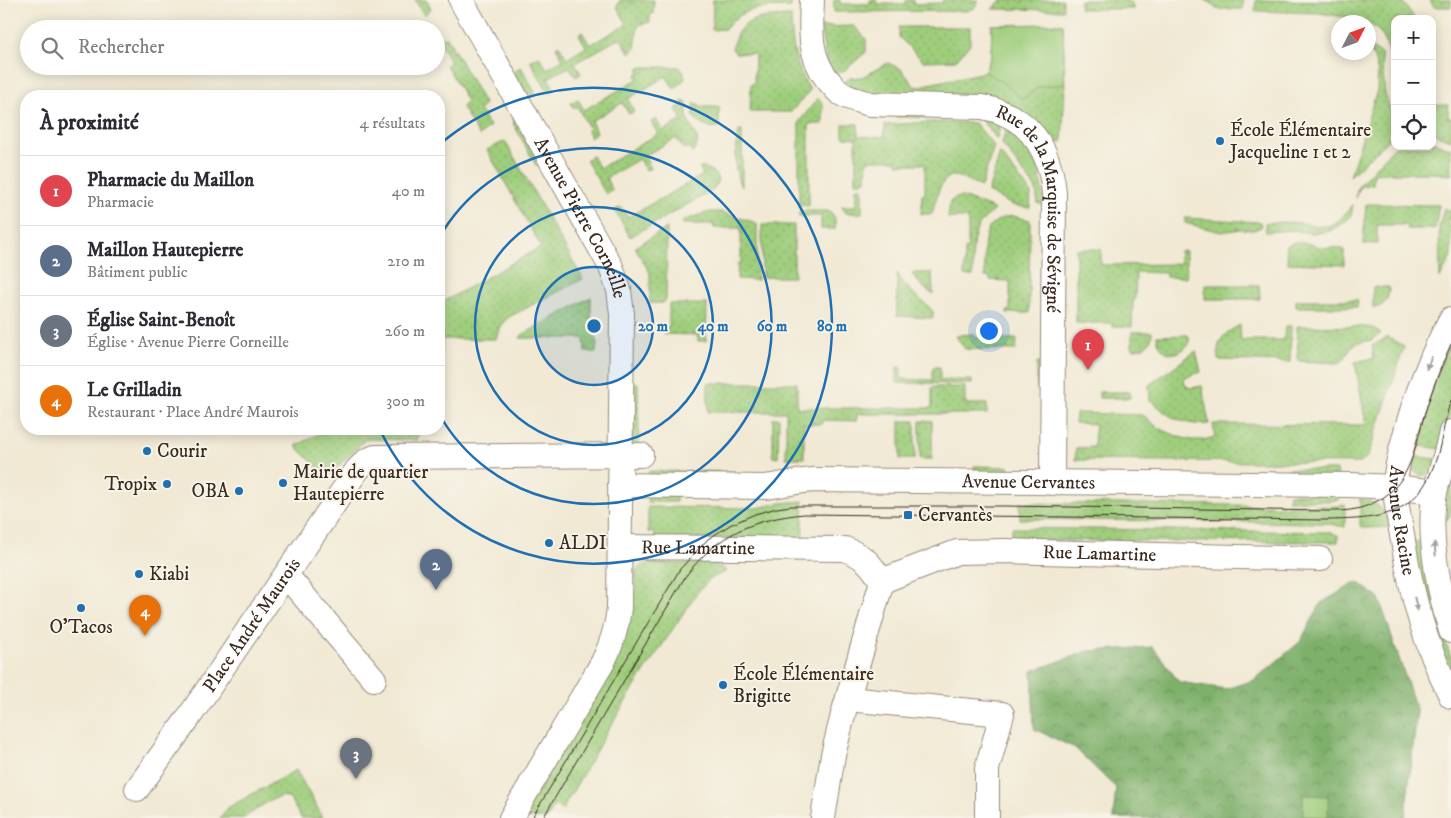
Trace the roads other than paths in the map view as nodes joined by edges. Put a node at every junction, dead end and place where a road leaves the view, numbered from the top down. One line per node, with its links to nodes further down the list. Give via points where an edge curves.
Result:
1 (461, 0): 5 (street, Avenue Pierre Corneille, via 616,277 622,314)
2 (812, 0): 6 (street, Rue de la Marquise de Sévigné, via 813,52 823,73 840,93 870,104 996,110 1024,125 1043,149 1054,193)
3 (1451, 319): 8 (street, Avenue Racine, one-way to 8, via 1422,381 1399,461)
4 (1451, 432): 9 (street, Avenue Racine)
5 (631, 455): 7 (street, Avenue Pierre Corneille); 12 (street, Place André Maurois, via 375,458 366,461)
6 (1052, 483): 7 (street, Avenue Cervantes, via 814,480 765,487); 8 (street, Avenue Cervantes)
7 (620, 485): 10 (street, Avenue Pierre Corneille)
8 (1395, 487): 9 (street, Avenue Cervantes); 16 (street, Avenue Racine, one-way to 16, via 1418,614)
9 (1435, 492): 14 (street, Avenue Racine, one-way to 9, via 1437,569 1432,525)
10 (620, 547): 13 (street, Rue Lamartine, via 845,549 869,562); 19 (street, Avenue Pierre Corneille, via 618,625 613,641)
11 (1320, 560): 13 (street, Rue Lamartine, via 957,552)
12 (286, 575): 15 (street); 18 (street, Place André Maurois)
13 (882, 581): 17 (street)
14 (1451, 631)
15 (374, 679)
16 (1451, 696)
17 (848, 699): 20 (street, via 833,755); 21 (street, via 1002,714 987,769)
18 (137, 789)
19 (511, 818)
20 (822, 818)
21 (987, 818)

